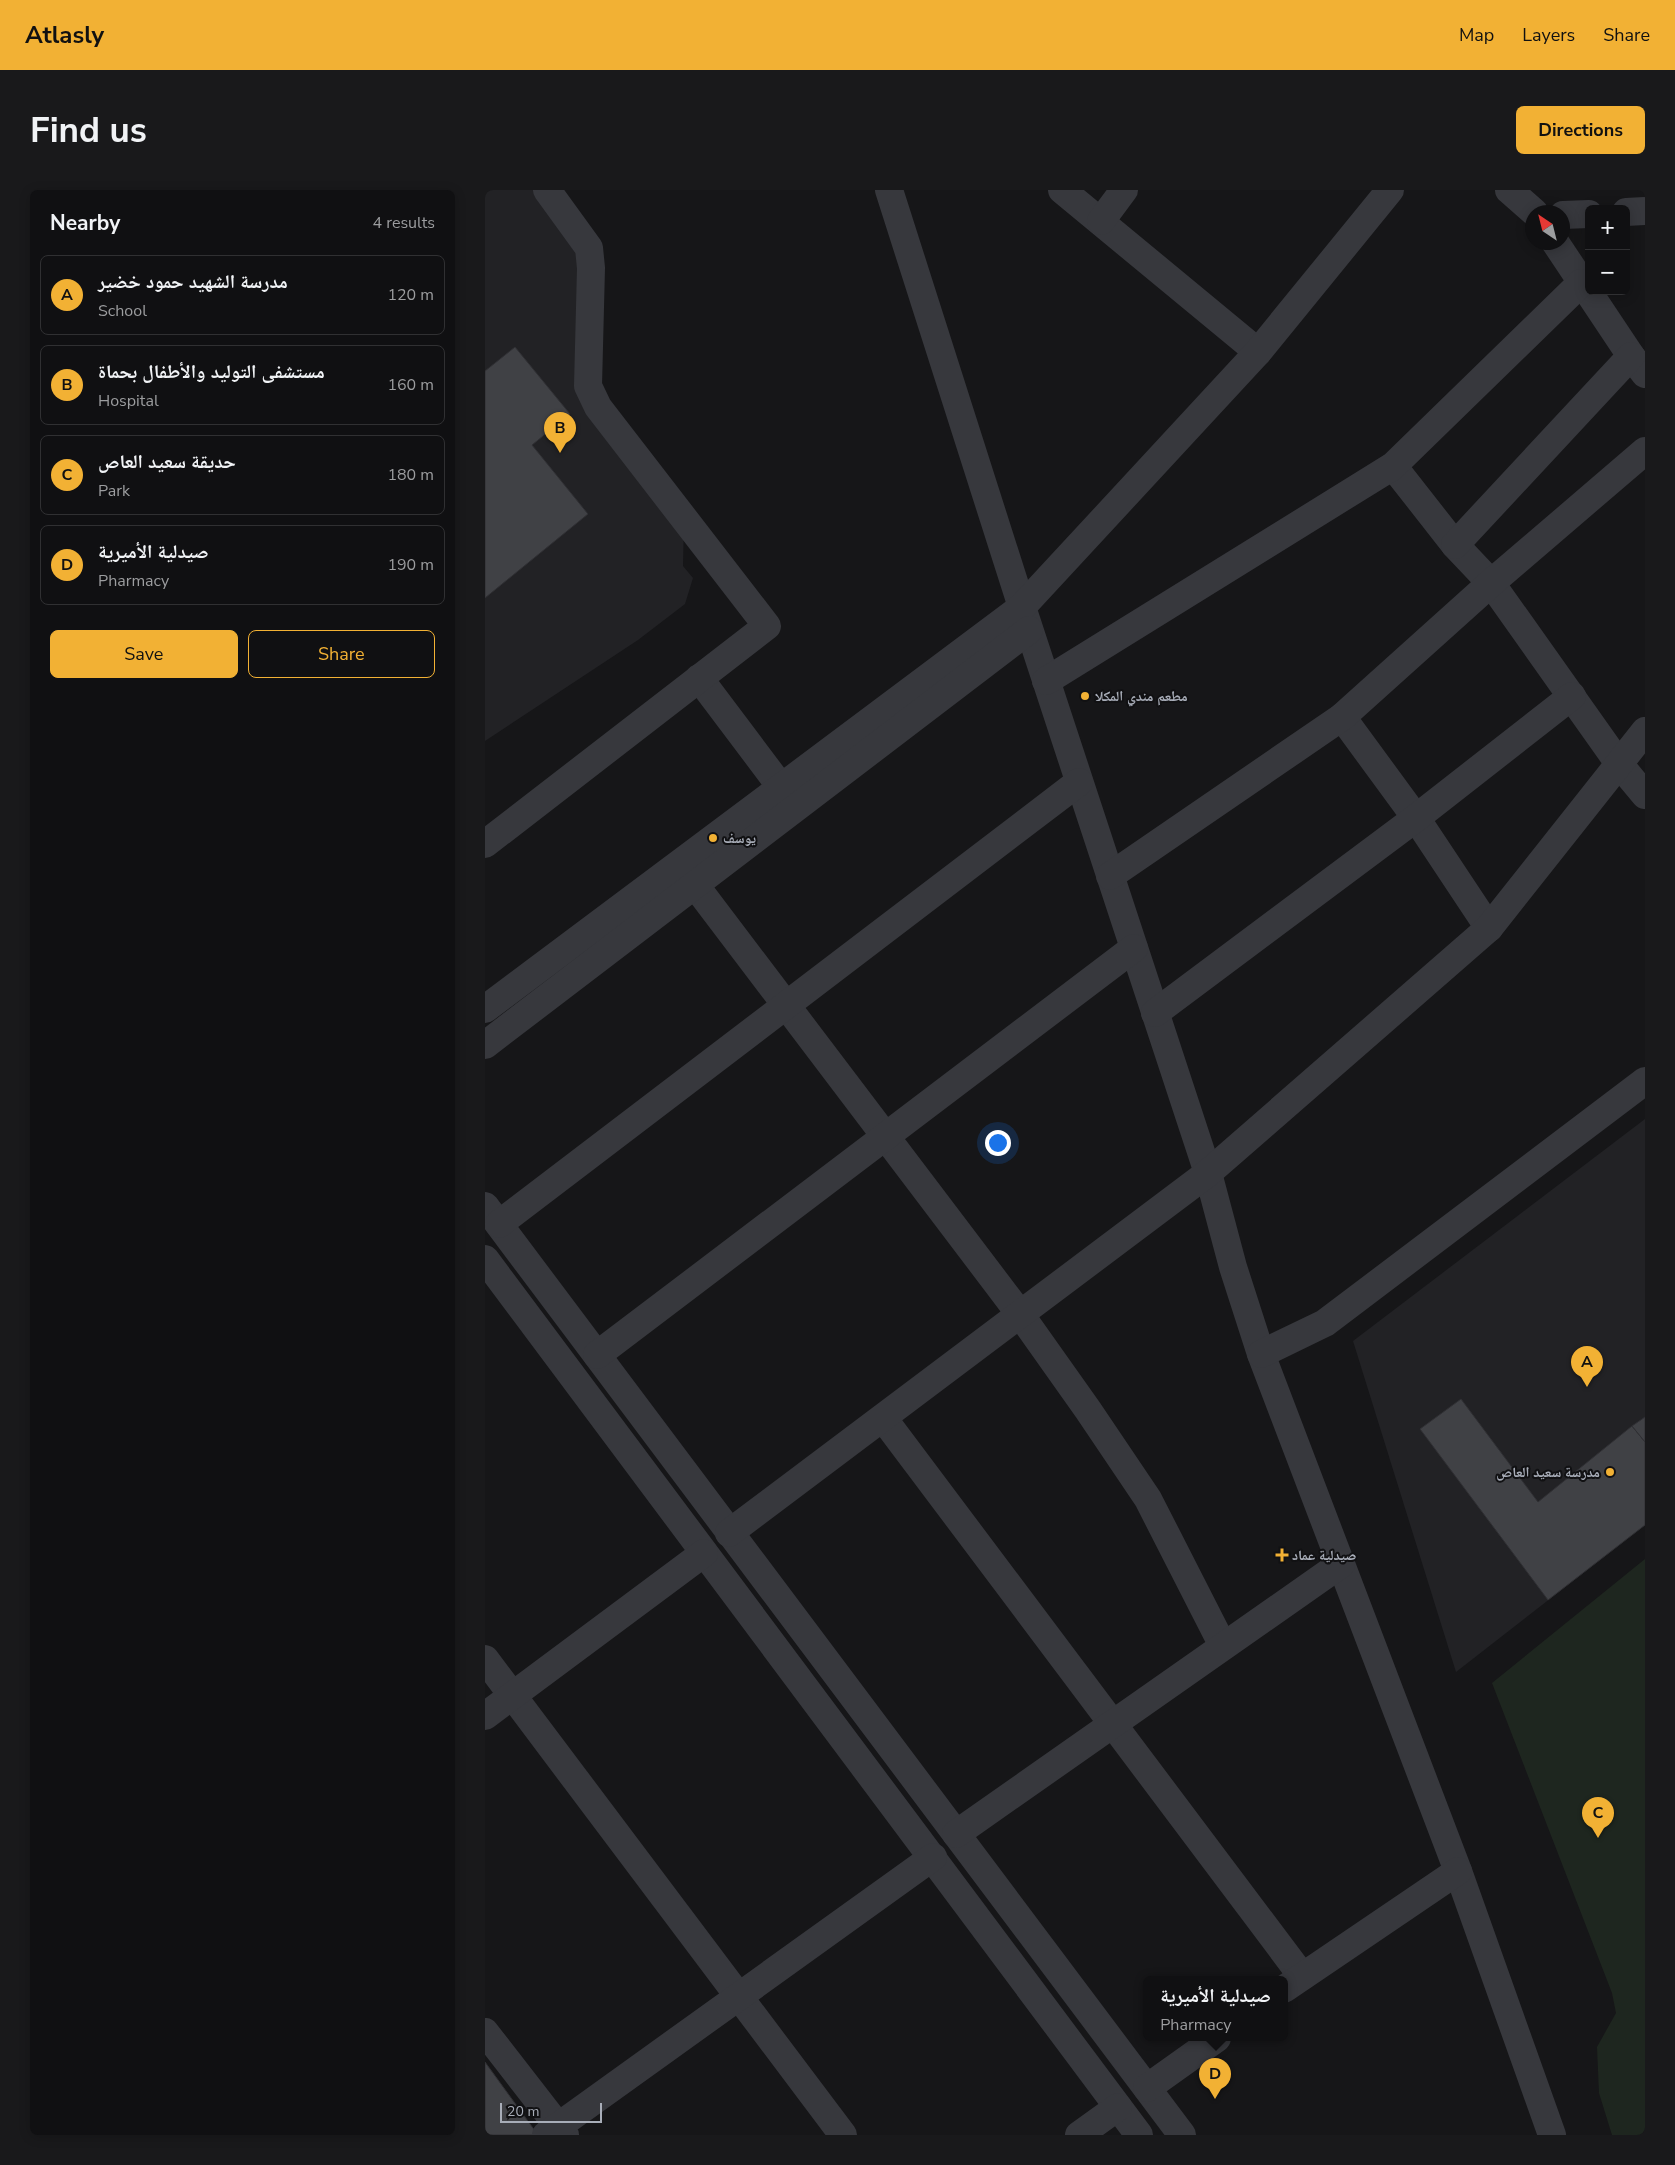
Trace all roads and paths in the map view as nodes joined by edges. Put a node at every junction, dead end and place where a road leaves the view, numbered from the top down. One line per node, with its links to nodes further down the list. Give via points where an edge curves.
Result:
1 (547, 190): 22 (street, via 589,248 588,386 598,408 767,626)
2 (1062, 190): 12 (street)
3 (1124, 190): 12 (street)
4 (1390, 190): 15 (street)
5 (1509, 190): 7 (street)
6 (898, 196): 21 (street)
7 (1526, 205)
8 (1630, 212): 9 (street)
9 (1645, 212)
10 (1585, 214): 11 (street)
11 (1570, 215)
12 (1101, 221): 15 (street)
13 (1560, 250): 14 (street)
14 (1581, 283): 16 (street); 18 (street)
15 (1258, 352): 21 (street)
16 (1638, 365): 19 (street)
17 (1645, 451): 20 (street)
18 (1393, 466): 19 (street); 23 (street)
19 (1455, 545): 20 (street)
20 (1491, 583): 24 (street); 25 (street)
21 (1025, 619): 23 (street); 29 (street); 34 (street)
22 (699, 678): 29 (street); 32 (street)
23 (1046, 681): 28 (street)
24 (1572, 696): 27 (street); 31 (street)
25 (1342, 717): 31 (street); 33 (street)
26 (1645, 731): 27 (street)
27 (1620, 765): 30 (street); 35 (street)
28 (1079, 782): 33 (street); 37 (street)
29 (781, 787): 38 (street)
30 (1645, 795)
31 (1416, 818): 35 (street); 39 (street)
32 (485, 844)
33 (1110, 876): 36 (street)
34 (695, 885): 37 (street); 40 (street)
35 (1489, 928): 43 (street)
36 (1134, 948): 39 (street); 42 (street)
37 (786, 1006): 42 (street); 44 (street)
38 (485, 1009)
39 (1155, 1012): 43 (street)
40 (485, 1045)
41 (1645, 1081): 47 (street, via 1325,1324)
42 (887, 1137): 46 (street); 48 (street)
43 (1208, 1173): 46 (street); 47 (street)
44 (492, 1215): 48 (street)
45 (485, 1259): 51 (street)
46 (1020, 1314): 49 (street); 53 (street, via 1148,1499)
47 (1261, 1354): 52 (street)
48 (597, 1355): 50 (street)
49 (883, 1418): 50 (street); 57 (street)
50 (729, 1533): 58 (street)
51 (705, 1553): 55 (street); 59 (street)
52 (1341, 1564): 53 (street); 60 (street)
53 (1223, 1646): 57 (street)
54 (485, 1659): 55 (street)
55 (513, 1696): 56 (street); 62 (street)
56 (485, 1716)
57 (1113, 1724): 58 (street); 61 (street)
58 (956, 1834): 65 (street)
59 (933, 1857): 62 (street); 66 (street)
60 (1458, 1871): 61 (street); 68 (street)
61 (1293, 1983)
62 (739, 1996): 67 (street); 69 (street)
63 (485, 2032): 67 (street)
64 (1213, 2041): 65 (street)
65 (1147, 2088): 72 (street)
66 (1118, 2106): 70 (street); 71 (street)
67 (556, 2132)
68 (1547, 2133)
69 (843, 2135)
70 (1079, 2135)
71 (1139, 2135)
72 (1182, 2135)

